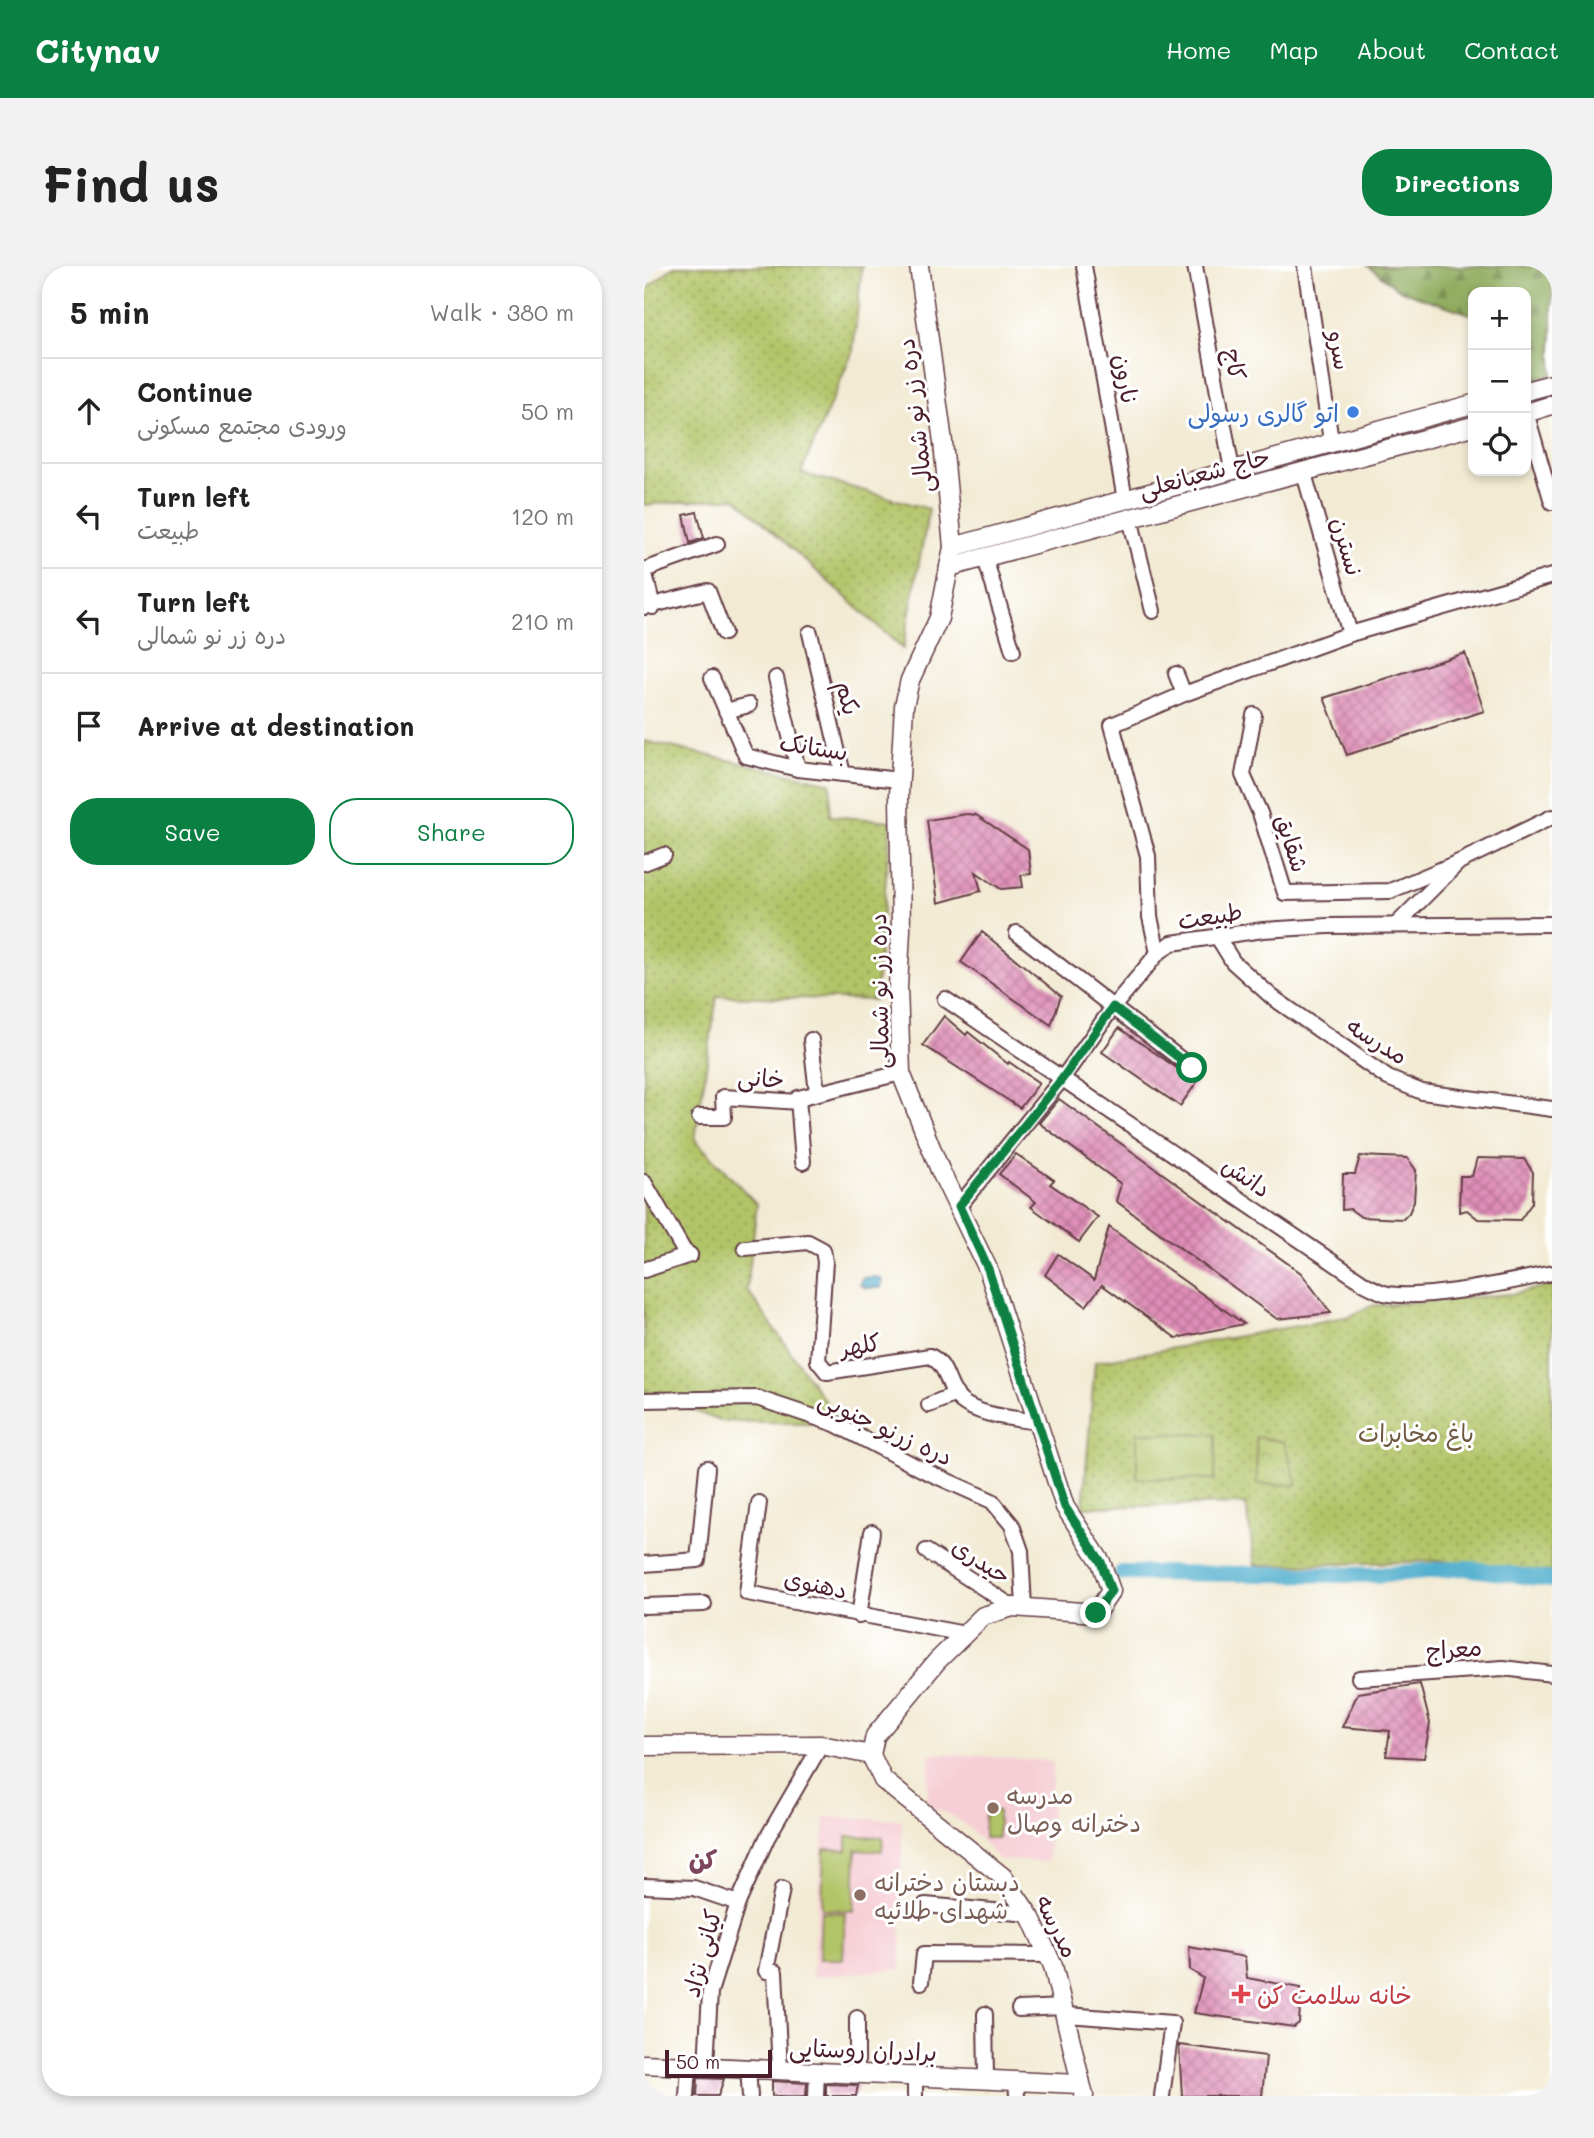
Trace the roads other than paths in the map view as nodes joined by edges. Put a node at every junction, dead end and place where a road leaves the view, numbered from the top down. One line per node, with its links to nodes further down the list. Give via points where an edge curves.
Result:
1 (919, 266): 22 (street, دره زر نو شمالی)
2 (1084, 266): 18 (street, نارون)
3 (1195, 266): 15 (street, کاج)
4 (1305, 266): 12 (street, سرو)
5 (1552, 384): 6 (street)
6 (1531, 390)
7 (1468, 405): 12 (street, حاج شعبانعلی)
8 (1552, 405): 9 (street)
9 (1531, 411)
10 (1526, 413): 19 (street)
11 (1468, 427): 14 (street, حاج شعبانعلی)
12 (1331, 441): 13 (street, حاج شعبانعلی); 14 (street)
13 (1297, 451): 15 (street, حاج شعبانعلی); 16 (street)
14 (1336, 461): 16 (street, حاج شعبانعلی)
15 (1232, 470): 17 (street); 18 (street, حاج شعبانعلی)
16 (1303, 470): 17 (street, حاج شعبانعلی); 30 (street, نسترن)
17 (1236, 489): 20 (street, حاج شعبانعلی)
18 (1125, 500): 22 (street, حاج شعبانعلی)
19 (1552, 502)
20 (1130, 518): 23 (street, حاج شعبانعلی); 27 (street)
21 (717, 544): 26 (street, via 644,570)
22 (953, 547): 24 (street, دره زر نو شمالی)
23 (985, 558): 24 (street, حاج شعبانعلی); 31 (street)
24 (949, 568): 41 (street, دره زر نو شمالی, via 939,618 910,680)
25 (1552, 576): 30 (street)
26 (648, 607): 28 (street, via 708,591)
27 (1153, 611)
28 (724, 633)
29 (810, 633): 40 (street, یکم)
30 (1349, 634): 35 (street)
31 (1013, 651)
32 (1176, 674): 35 (street)
33 (712, 678): 37 (street)
34 (776, 678): 39 (street)
35 (1184, 694): 50 (street, via 1112,725 1148,856 1150,917)
36 (749, 705): 37 (street)
37 (726, 711): 39 (street, بستانک, via 746,756)
38 (1254, 715): 44 (street, شقایق, via 1243,775 1285,893 1390,891)
39 (798, 769): 40 (street, بستانک)
40 (843, 774): 41 (street, بستانک)
41 (899, 780): 55 (street, دره زر نو شمالی)
42 (1552, 817): 44 (street, شقایق)
43 (664, 855): 45 (street)
44 (1458, 862): 47 (street, شقایق)
45 (644, 863)
46 (1552, 924): 47 (street, طبیعت)
47 (1396, 925): 49 (street, طبیعت)
48 (1017, 933): 52 (street)
49 (1217, 936): 50 (street, طبیعت, via 1185,939); 59 (street, مدرسه, via 1233,962 1272,997 1388,1078 1422,1093)
50 (1158, 953): 52 (street, طبیعت)
51 (945, 999): 56 (street, دانش)
52 (1113, 1007): 54 (street); 56 (street, طبیعت)
53 (811, 1040): 57 (street, خانی)
54 (1192, 1068)
55 (901, 1073): 57 (street, خانی); 63 (street, دره زر نو شمالی)
56 (1062, 1079): 63 (street, طبیعت); 66 (street, دانش, via 1383,1293 1496,1285)
57 (817, 1093): 58 (street, خانی, via 798,1098)
58 (799, 1102): 60 (street, خانی, via 723,1097 724,1117); 61 (street, خانی)
59 (1552, 1109)
60 (699, 1117)
61 (803, 1162)
62 (644, 1182): 65 (street, via 684,1251 691,1255)
63 (959, 1206): 70 (street, دره زر نو شمالی, via 988,1269)
64 (746, 1248): 67 (street, کلهر, via 808,1242 822,1251 817,1361 827,1372 930,1356 942,1366)
65 (644, 1270)
66 (1552, 1273)
67 (956, 1394): 69 (street); 70 (street, via 977,1409)
68 (644, 1400): 78 (street, دره زرنو جنوبی, via 757,1398 835,1424 992,1501 1012,1525 1021,1551)
69 (929, 1405)
70 (1036, 1422): 78 (street, دره زر نو شمالی, via 1065,1507 1101,1562 1111,1591 1096,1613)
71 (707, 1468): 75 (street, via 698,1560)
72 (759, 1503): 79 (street, دهنوی, via 747,1593)
73 (872, 1532): 79 (street)
74 (926, 1551): 78 (street, حیدری)
75 (644, 1564)
76 (704, 1604): 77 (street)
77 (644, 1606)
78 (1019, 1607): 80 (street, دره زر نو شمالی, via 983,1616)
79 (859, 1616): 80 (street, دهنوی)
80 (965, 1634): 85 (street, دره زر نو شمالی, via 875,1736)
81 (1552, 1674): 82 (street, معراج, via 1503,1668)
82 (1359, 1678)
83 (821, 1745): 84 (street); 85 (street); 88 (street, کیانی نژاد, via 767,1838)
84 (644, 1746)
85 (871, 1755): 90 (street, مدرسه, via 883,1780 1003,1877)
86 (644, 1886): 88 (street, via 694,1888)
87 (782, 1889): 100 (street, via 766,1971 775,1972)
88 (738, 1903): 98 (street, کیانی نژاد, via 710,1992)
89 (925, 1905): 90 (street)
90 (1028, 1914): 91 (street, مدرسه)
91 (1048, 1955): 92 (street, via 924,1954); 94 (street, مدرسه)
92 (921, 1982)
93 (1019, 2009): 94 (street)
94 (1066, 2011): 106 (street, مدرسه); 111 (street, via 1172,2022)
95 (985, 2014): 104 (street)
96 (857, 2018): 102 (street)
97 (644, 2064): 98 (street, برادران روستایی)
98 (697, 2066): 99 (street, برادران روستایی); 107 (street, کیانی نژاد)
99 (748, 2068): 100 (street, برادران روستایی); 108 (street)
100 (780, 2070): 101 (street, برادران روستایی)
101 (817, 2072): 102 (street, برادران روستایی); 109 (street)
102 (857, 2074): 103 (street, برادران روستایی)
103 (915, 2076): 104 (street, برادران روستایی); 110 (street)
104 (986, 2078): 105 (street, برادران روستایی)
105 (1017, 2088): 106 (street, برادران روستایی)
106 (1083, 2093)
107 (687, 2096)
108 (750, 2096)
109 (816, 2096)
110 (915, 2096)
111 (1162, 2096)

